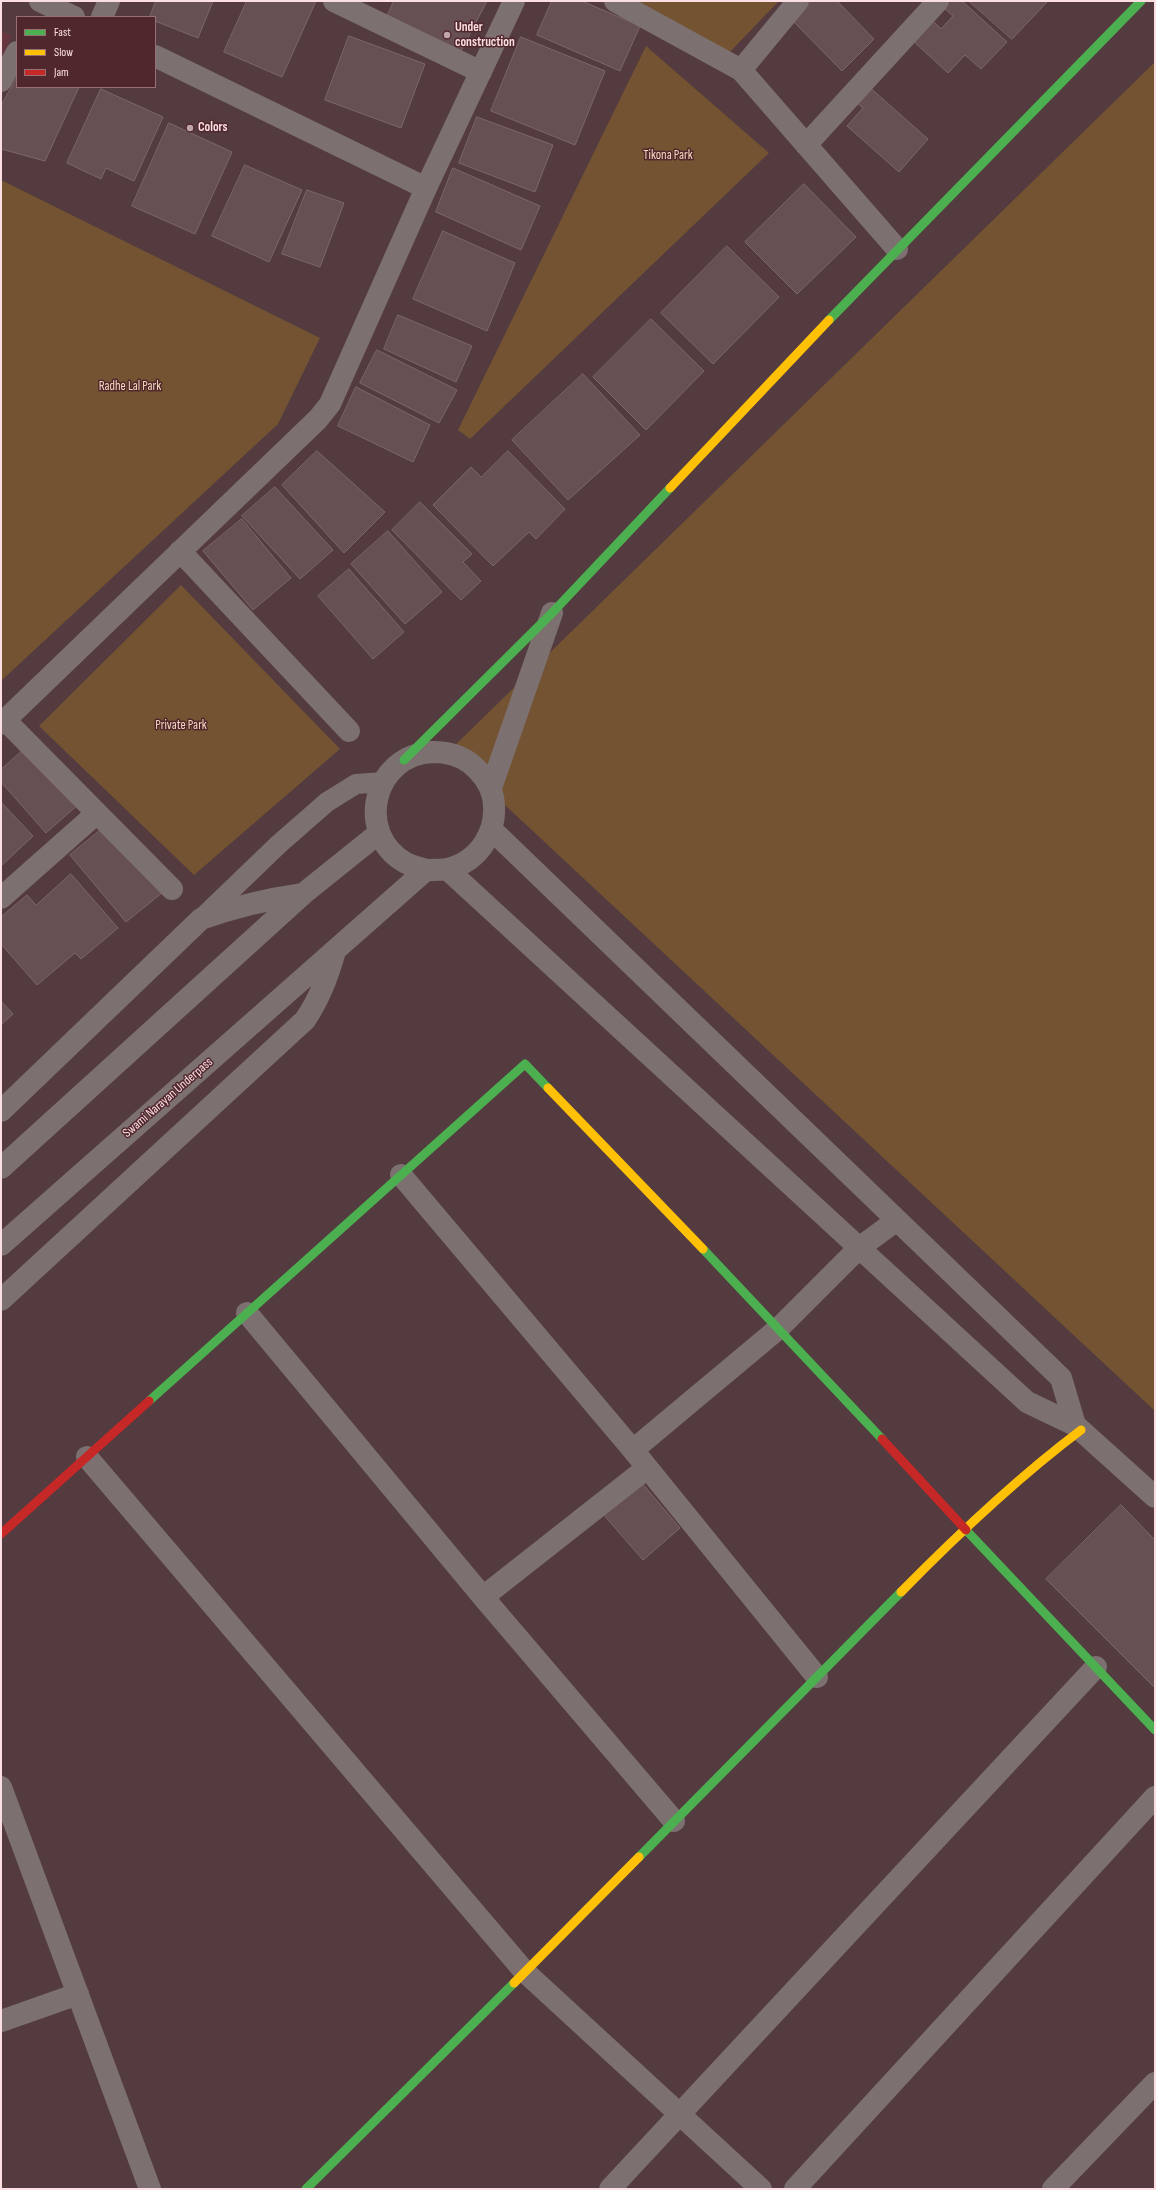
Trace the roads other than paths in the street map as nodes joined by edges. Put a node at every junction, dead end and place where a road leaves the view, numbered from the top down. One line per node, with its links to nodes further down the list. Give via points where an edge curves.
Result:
1 (109, 1): 10 (street)
2 (334, 1): 14 (street)
3 (514, 1): 14 (street)
4 (615, 1): 13 (street)
5 (798, 1): 13 (street)
6 (938, 1): 16 (street)
7 (1141, 1): 18 (street)
8 (40, 7): 9 (street)
9 (71, 16)
10 (102, 16)
11 (16, 54): 15 (street)
12 (156, 56): 17 (street)
13 (741, 70): 16 (street)
14 (481, 72): 17 (street)
15 (1, 81)
16 (806, 145): 18 (street)
17 (426, 188): 19 (street, via 330,404 318,419)
18 (897, 249): 20 (street)
19 (180, 551): 21 (street); 22 (street)
20 (552, 614): 23 (street); 25 (street)
21 (3, 722): 26 (street)
22 (349, 731)
23 (404, 760): 24 (street, via 388,774); 25 (street, via 423,753 444,752 463,758 480,771)
24 (384, 782): 28 (street, via 378,792 375,812); 33 (lane, via 356,784 327,802)
25 (491, 788): 27 (street, via 495,809)
26 (96, 812): 30 (street); 32 (street)
27 (492, 830): 29 (street, via 482,848 467,861); 38 (street)
28 (379, 833): 29 (street, via 390,850 407,863); 31 (street)
29 (437, 869): 34 (street, Swami Narayan Underpass); 40 (street)
30 (172, 889)
31 (303, 894): 33 (street, via 227,909); 36 (street)
32 (1, 898)
33 (201, 919): 35 (street)
34 (335, 951): 39 (street, Swami Narayan Underpass); 41 (street, via 318,1000 305,1020)
35 (1, 1111)
36 (1, 1168)
37 (401, 1175): 42 (street); 43 (street, via 525,1064); 45 (street)
38 (897, 1220): 40 (street); 44 (street, via 1061,1378)
39 (1, 1245)
40 (859, 1248): 43 (street); 44 (street, via 1027,1402)
41 (1, 1300)
42 (247, 1313): 46 (street); 51 (street)
43 (779, 1328): 45 (street); 49 (street)
44 (1078, 1428): 48 (street); 49 (street)
45 (632, 1450): 47 (street)
46 (87, 1457): 50 (street); 58 (street)
47 (647, 1468): 51 (street); 53 (street)
48 (1155, 1497)
49 (964, 1528): 52 (street); 53 (street)
50 (1, 1534)
51 (483, 1597): 57 (street)
52 (1096, 1667): 54 (street); 62 (street)
53 (817, 1677): 57 (street)
54 (1155, 1730)
55 (1, 1787): 59 (street)
56 (1155, 1797): 67 (street)
57 (674, 1821): 58 (street)
58 (525, 1972): 62 (street); 64 (street)
59 (78, 1994): 60 (street); 63 (street)
60 (1, 2021)
61 (1155, 2083): 68 (street)
62 (679, 2113): 65 (street); 66 (street)
63 (145, 2187)
64 (306, 2189)
65 (610, 2189)
66 (761, 2189)
67 (795, 2189)
68 (1053, 2189)

